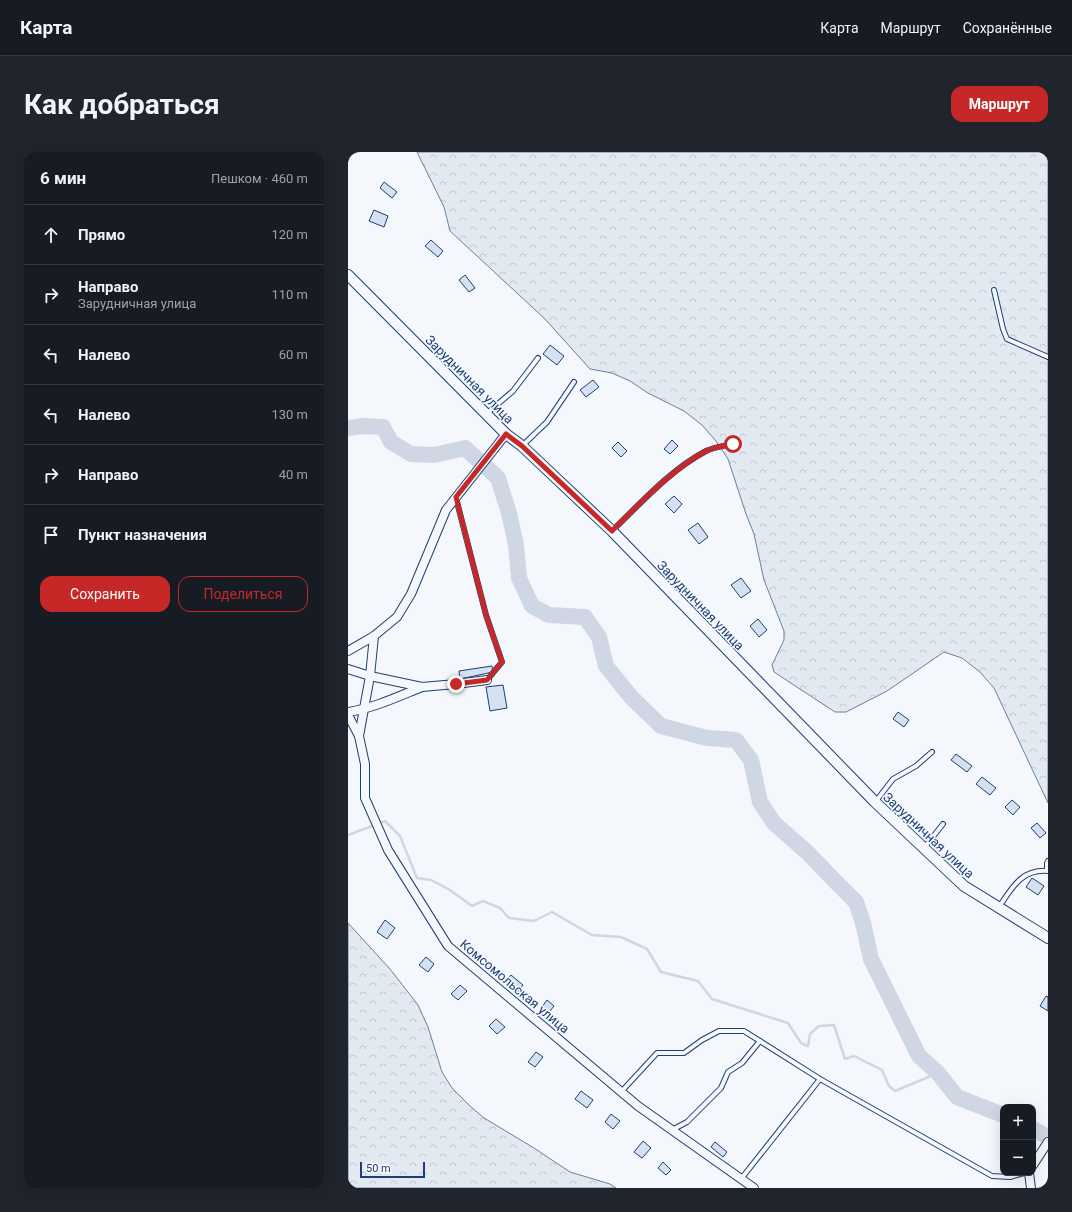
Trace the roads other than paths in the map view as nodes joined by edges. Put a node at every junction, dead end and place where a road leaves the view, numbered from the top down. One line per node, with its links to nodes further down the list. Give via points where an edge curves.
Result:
1 (348, 276): 6 (street, Зарудничная улица)
2 (994, 290): 3 (lane, via 1007,339)
3 (1048, 357)
4 (538, 358): 6 (lane, via 513,391)
5 (574, 382): 9 (lane, via 547,422)
6 (486, 414): 7 (street, Зарудничная улица)
7 (506, 434): 9 (street, Зарудничная улица); 10 (street)
8 (733, 444): 11 (lane, via 708,451 687,463)
9 (522, 446): 11 (street, Зарудничная улица)
10 (456, 497): 12 (street, via 446,510 412,594 397,617); 16 (lane, via 486,615 502,662)
11 (612, 531): 22 (street, Зарудничная улица)
12 (374, 636): 13 (street); 15 (street, Комсомольская улица)
13 (348, 651)
14 (348, 669): 15 (street)
15 (370, 676): 17 (street); 18 (street, Комсомольская улица)
16 (487, 680): 17 (street)
17 (422, 687): 18 (street)
18 (364, 709): 19 (street); 20 (street, Комсомольская улица)
19 (348, 714): 20 (street)
20 (359, 736): 31 (street, Комсомольская улица, via 365,764 365,798 388,850 448,946)
21 (932, 752): 22 (lane, via 916,766 893,780)
22 (875, 802): 24 (street, Зарудничная улица)
23 (943, 824): 24 (lane)
24 (924, 848): 27 (street, Зарудничная улица, via 964,886)
25 (1048, 861): 26 (lane)
26 (1048, 871): 27 (lane, via 1028,874 1019,879)
27 (999, 908): 28 (street, Зарудничная улица)
28 (1048, 938)
29 (760, 1041): 30 (lane); 31 (lane, via 744,1031 719,1031 684,1053 657,1053); 32 (lane, via 742,1063 728,1072 721,1088 687,1122)
30 (820, 1079): 35 (lane, via 992,1176); 37 (lane)
31 (621, 1092): 32 (street, Комсомольская улица)
32 (672, 1130): 37 (street, Комсомольская улица)
33 (1048, 1142): 34 (street)
34 (1036, 1161)
35 (1014, 1176)
36 (1029, 1176): 39 (street)
37 (741, 1179): 38 (street, Комсомольская улица)
38 (754, 1188)
39 (1031, 1188)

